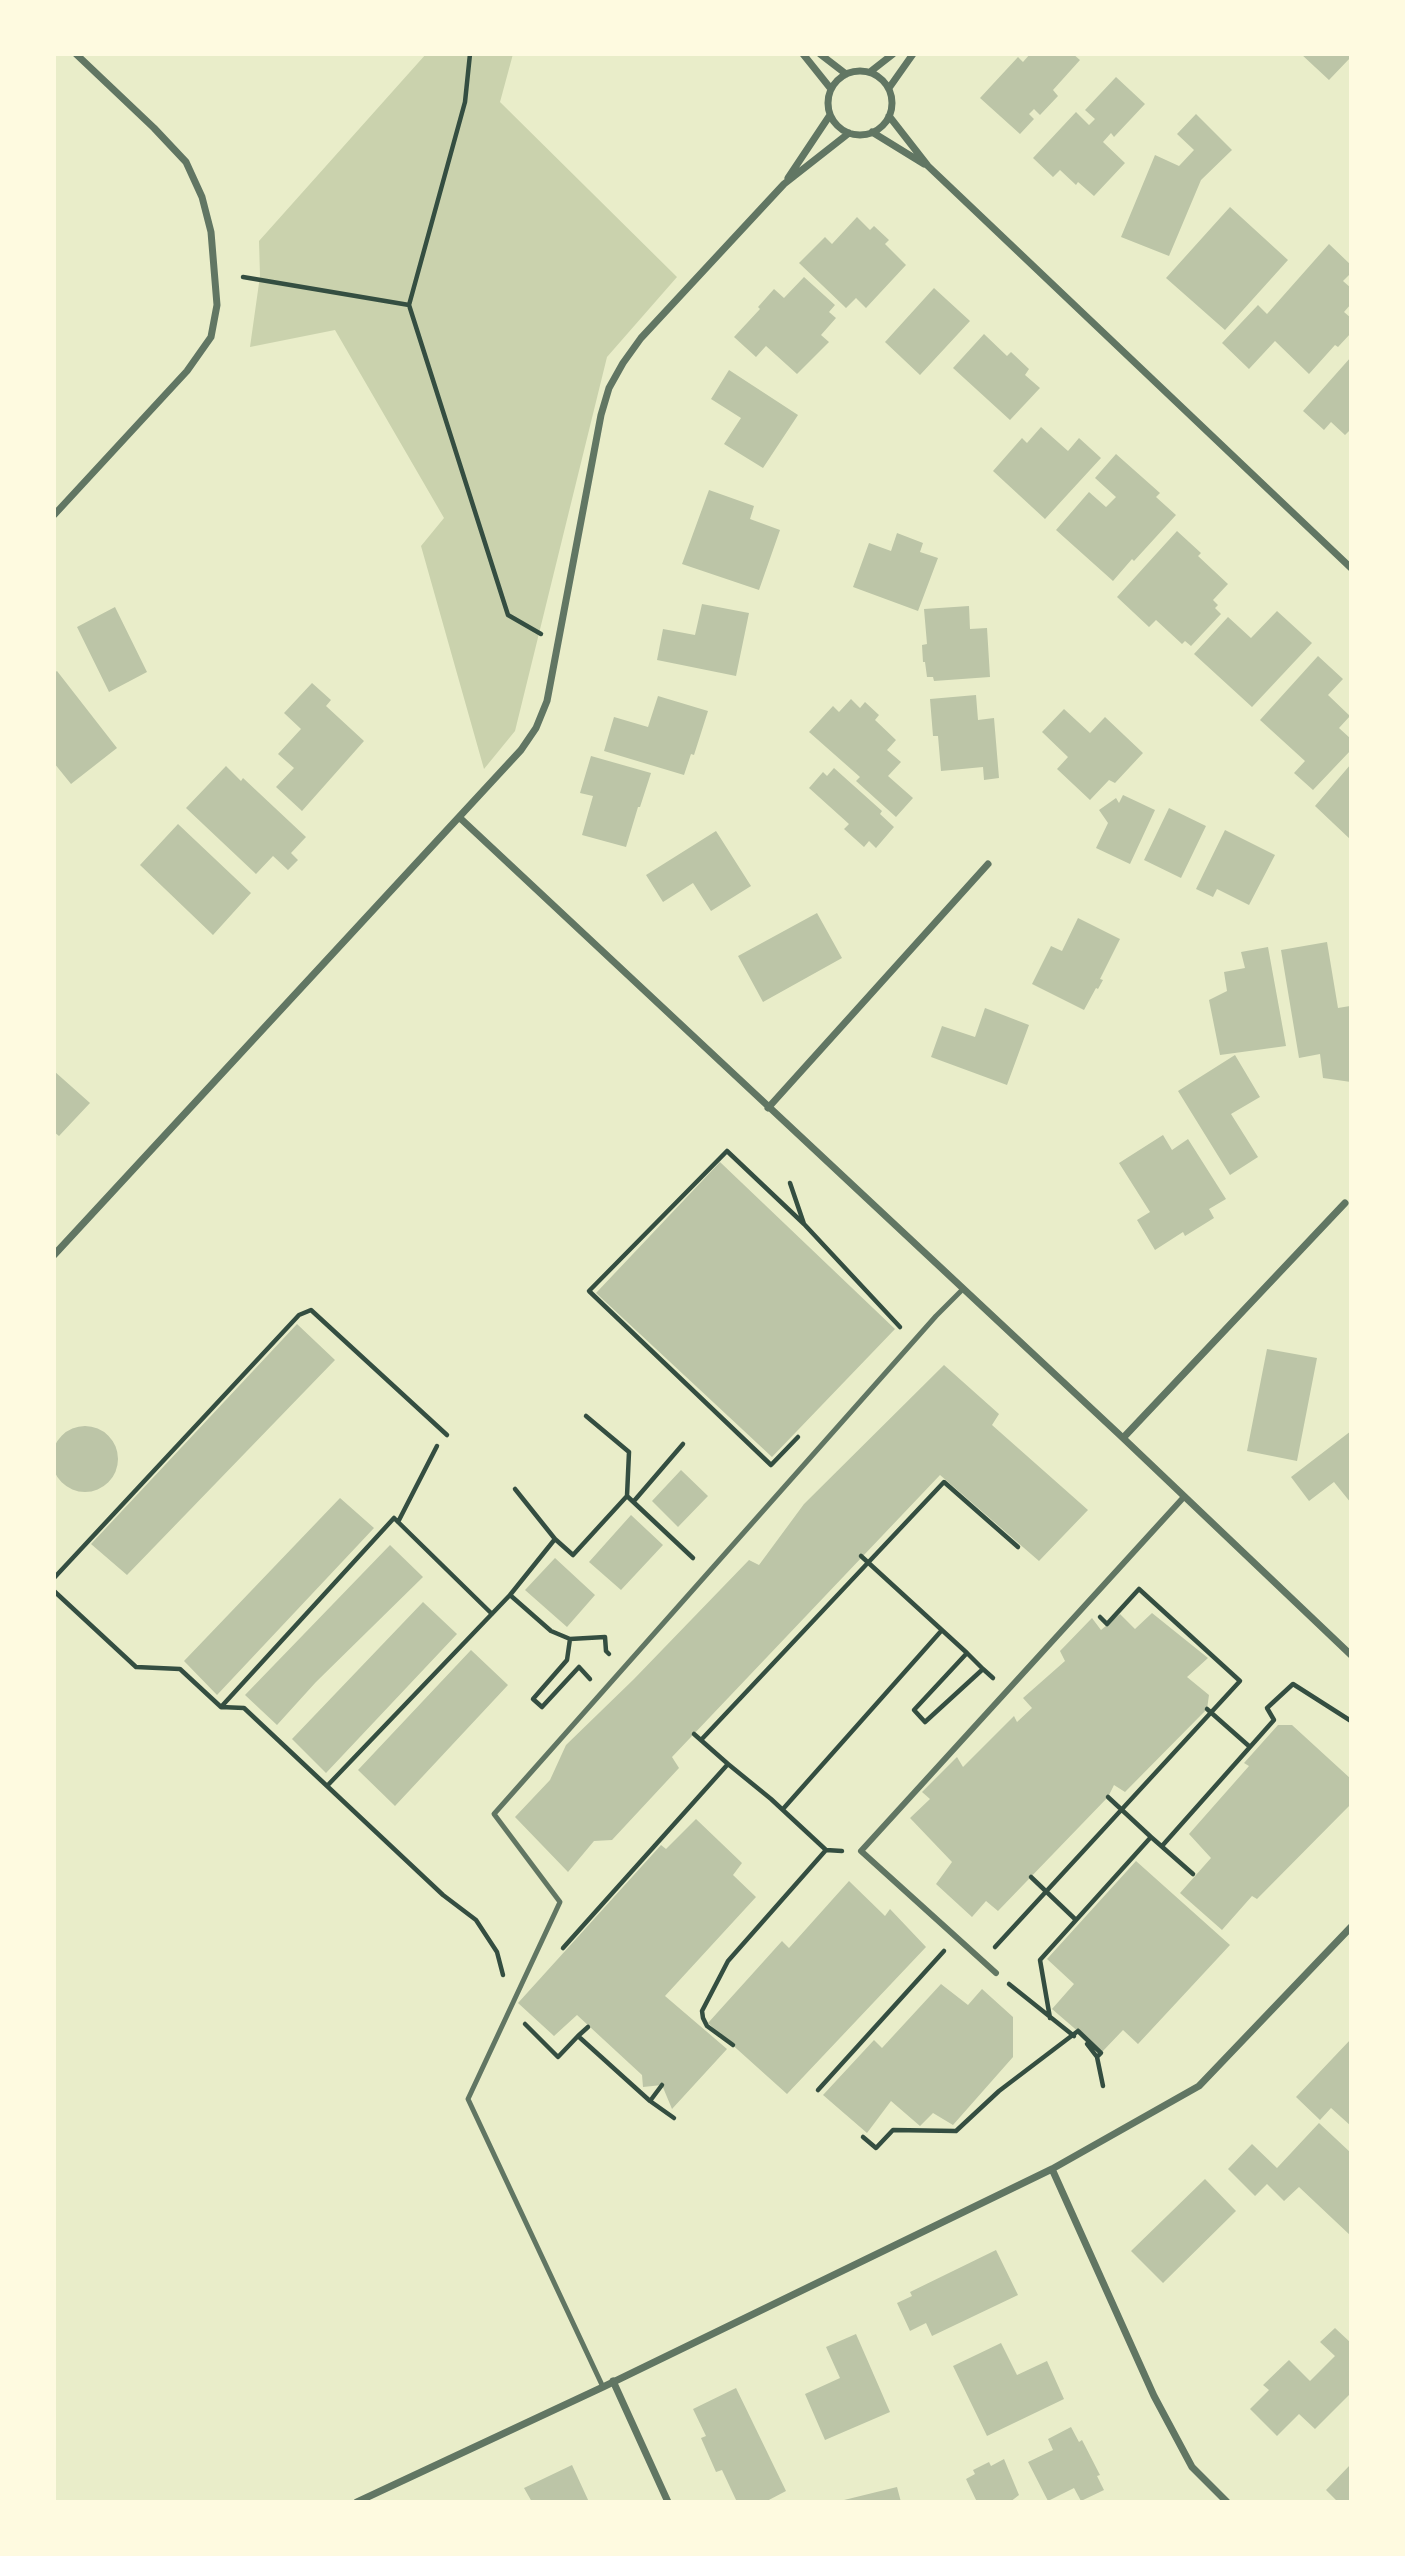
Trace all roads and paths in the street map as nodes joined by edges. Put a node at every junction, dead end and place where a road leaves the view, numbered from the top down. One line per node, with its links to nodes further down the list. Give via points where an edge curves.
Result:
1 (76, 54): 19 (street, via 186,162 211,232 217,305 211,337 187,371)
2 (470, 54): 18 (path, via 465,102)
3 (803, 54): 10 (street)
4 (820, 54): 8 (street)
5 (893, 54): 7 (street)
6 (913, 54): 9 (street)
7 (870, 72): 8 (street); 9 (street)
8 (846, 74): 10 (street)
9 (889, 88): 12 (street)
10 (831, 89): 11 (street)
11 (830, 115): 14 (street); 16 (street)
12 (889, 116): 13 (street); 15 (street)
13 (872, 132): 14 (street); 15 (street)
14 (849, 133): 16 (street)
15 (928, 166): 20 (street)
16 (784, 184): 21 (street, via 641,338 609,388)
17 (243, 277): 18 (path)
18 (409, 305): 21 (path, via 508,615)
19 (54, 515)
20 (1351, 568)
21 (558, 644): 22 (street, via 547,701 536,728)
22 (460, 818): 24 (street); 28 (street)
23 (988, 864): 24 (street)
24 (768, 1108): 29 (street)
25 (790, 1183): 27 (path)
26 (1345, 1203): 34 (street)
27 (804, 1224): 30 (path); 33 (path, via 727,1151 589,1290 771,1465)
28 (54, 1255)
29 (962, 1290): 34 (street); 80 (lane, via 494,1814 560,1902)
30 (901, 1328)
31 (586, 1416): 38 (path, via 629,1452)
32 (447, 1435): 47 (path, via 311,1310 299,1315)
33 (799, 1435)
34 (1123, 1438): 39 (street)
35 (683, 1444): 40 (path)
36 (437, 1446): 41 (path)
37 (515, 1489): 42 (path)
38 (627, 1496): 40 (path); 42 (path, via 573,1555)
39 (1183, 1498): 50 (street); 56 (street)
40 (634, 1502): 45 (path)
41 (398, 1522): 51 (path); 60 (path, via 394,1518)
42 (555, 1539): 49 (path)
43 (1018, 1547): 46 (path, via 944,1482)
44 (861, 1556): 46 (path)
45 (694, 1559)
46 (867, 1562): 52 (path); 64 (path)
47 (54, 1578)
48 (54, 1591): 60 (path, via 136,1667 180,1669)
49 (510, 1595): 51 (path); 53 (path, via 551,1631)
50 (1086, 1602): 59 (street); 78 (path, via 1107,1624 1139,1589 1240,1681)
51 (492, 1614): 67 (path)
52 (942, 1630): 55 (path); 69 (path)
53 (570, 1639): 54 (path, via 605,1637); 58 (path, via 567,1661 533,1699 542,1707 579,1667)
54 (606, 1651)
55 (967, 1653): 57 (path); 57 (path, via 914,1710 925,1722)
56 (1351, 1655)
57 (983, 1669): 59 (path)
58 (594, 1682)
59 (1006, 1690): 77 (street, via 861,1851)
60 (221, 1707): 67 (path, via 244,1708)
61 (1207, 1709): 65 (path)
62 (1351, 1721): 65 (path, via 1293,1684 1267,1707 1274,1720)
63 (694, 1734): 64 (path)
64 (701, 1740): 66 (path)
65 (1250, 1747): 71 (path)
66 (728, 1764): 69 (path); 74 (path)
67 (327, 1786): 80 (path, via 476,1920 497,1952)
68 (1108, 1797): 70 (path)
69 (782, 1810): 86 (path, via 826,1850 727,1961 702,2011 707,2026)
70 (1151, 1837): 71 (path); 75 (path)
71 (1162, 1846): 72 (path)
72 (1193, 1874)
73 (1031, 1877): 75 (path)
74 (618, 1886)
75 (1076, 1920): 81 (path, via 1040,1960)
76 (1351, 1927): 93 (street, via 1199,2086)
77 (956, 1937): 78 (street); 89 (path)
78 (983, 1961): 79 (street)
79 (996, 1973): 81 (path)
80 (512, 2007): 95 (lane, via 468,2099)
81 (1050, 2018): 85 (path)
82 (522, 2021): 84 (path, via 558,2057)
83 (588, 2027): 84 (path)
84 (578, 2036): 90 (path)
85 (1074, 2036): 88 (path, via 1078,2031 1101,2053 1097,2057); 92 (path, via 999,2091 956,2131 893,2130 876,2148)
86 (733, 2045)
87 (662, 2085): 90 (path)
88 (1103, 2086)
89 (818, 2090)
90 (650, 2101): 91 (path)
91 (674, 2118)
92 (863, 2137)
93 (1052, 2169): 94 (street); 98 (street, via 1154,2396 1192,2467)
94 (613, 2381): 95 (street); 97 (street)
95 (603, 2387): 96 (street)
96 (357, 2502)
97 (668, 2502)
98 (1227, 2502)

